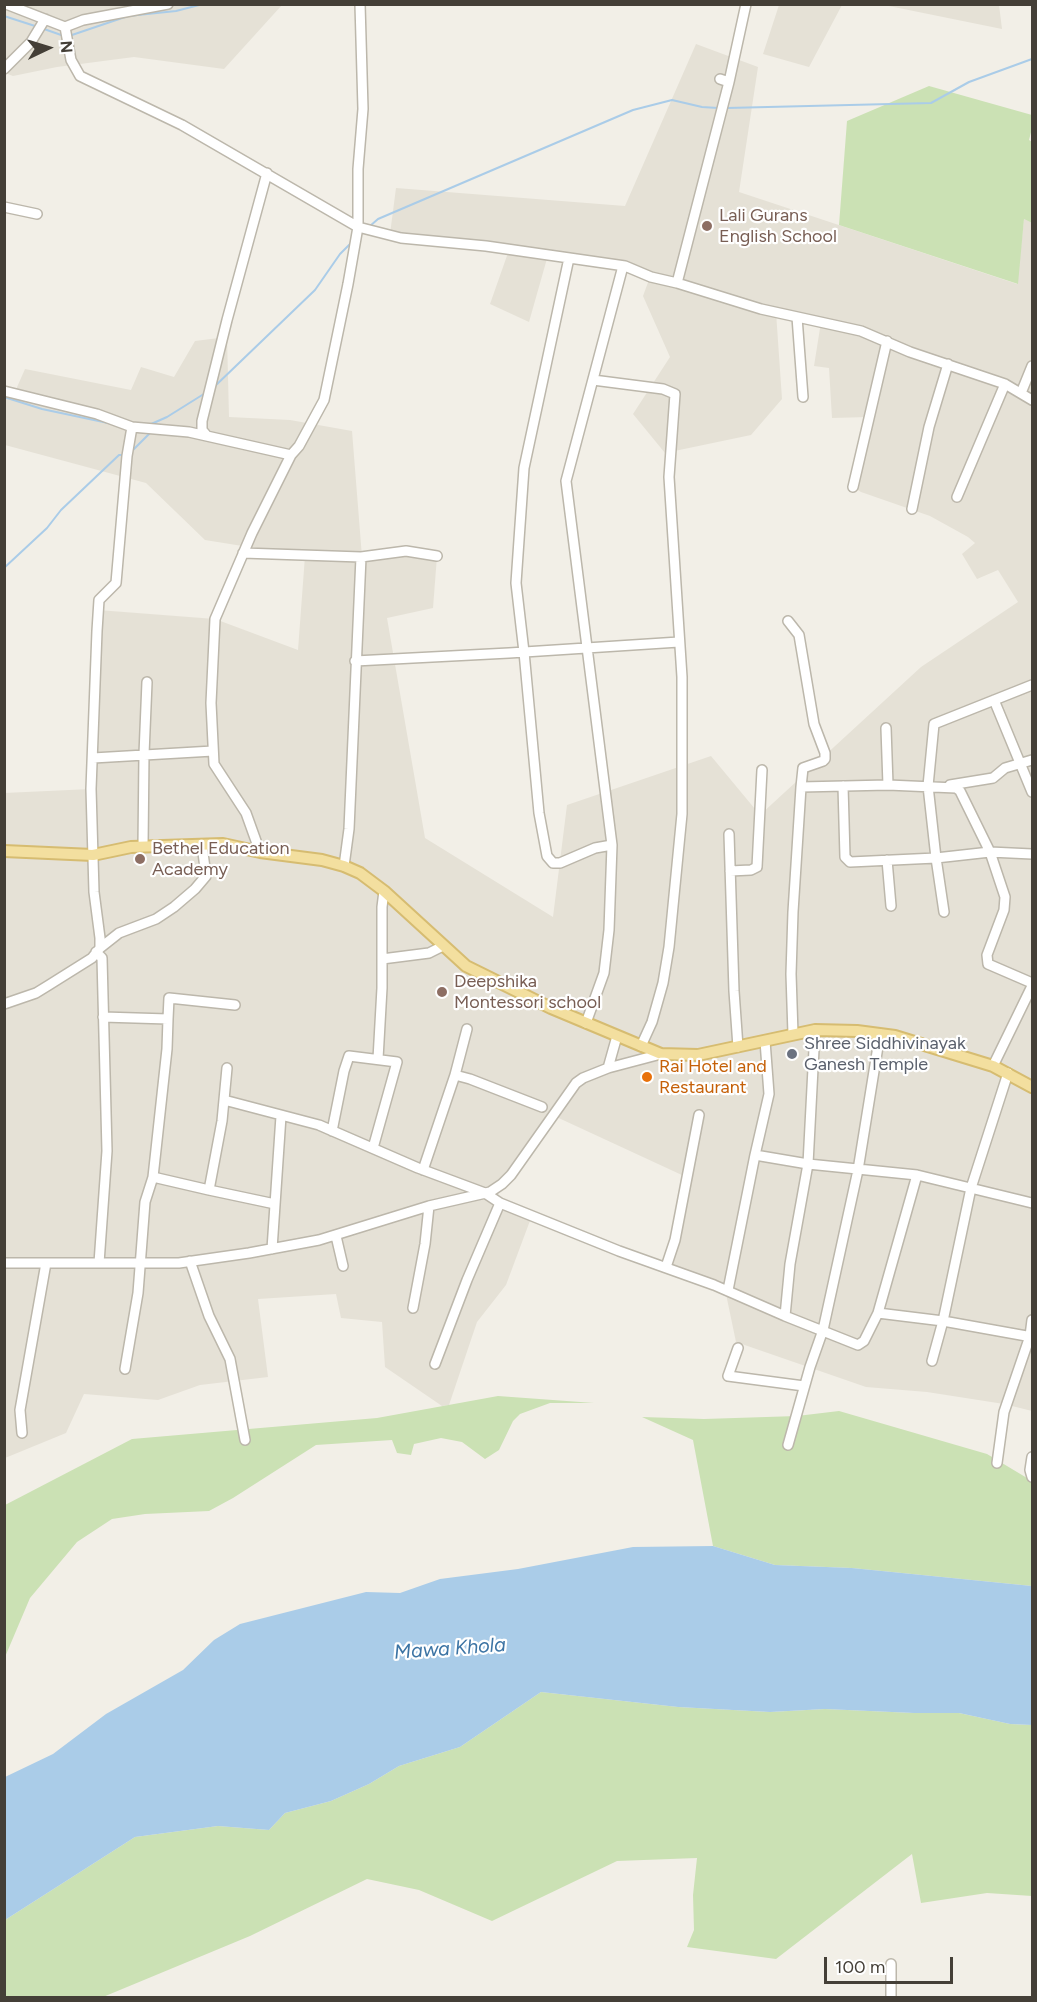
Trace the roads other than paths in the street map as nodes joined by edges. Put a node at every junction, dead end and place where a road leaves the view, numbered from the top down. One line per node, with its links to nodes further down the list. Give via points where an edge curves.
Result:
1 (6, 4): 5 (street)
2 (168, 4): 6 (street)
3 (360, 4): 11 (street, via 363,109)
4 (746, 4): 14 (street)
5 (45, 19): 6 (street); 7 (street, via 31,42)
6 (65, 27): 8 (street, via 71,60 80,76 182,125)
7 (4, 69)
8 (267, 173): 11 (street); 25 (street)
9 (4, 207): 10 (street)
10 (37, 214)
11 (358, 227): 12 (street, via 401,238); 29 (street, via 324,400)
12 (568, 258): 13 (street); 39 (street, via 524,468 516,583)
13 (623, 266): 14 (street); 19 (street)
14 (677, 283): 15 (street)
15 (797, 317): 16 (street, via 861,331); 23 (street)
16 (886, 341): 17 (street); 30 (street)
17 (948, 364): 20 (street); 32 (street, via 929,427)
18 (1032, 366): 22 (street)
19 (592, 380): 37 (street, via 675,394 669,477); 38 (street, via 566,481)
20 (1005, 384): 22 (street); 31 (street)
21 (4, 391): 26 (street)
22 (1021, 393): 24 (street)
23 (803, 397)
24 (1032, 400)
25 (201, 423): 27 (street); 28 (street)
26 (132, 427): 27 (street); 47 (street, via 117,583 99,600)
27 (191, 432): 28 (street)
28 (207, 436): 29 (street)
29 (291, 455): 33 (street)
30 (853, 487)
31 (957, 497)
32 (912, 509)
33 (243, 553): 35 (street); 45 (street, via 214,619)
34 (436, 556): 35 (street, via 406,551)
35 (361, 557): 40 (street)
36 (788, 621): 55 (street, via 799,635 814,724 825,753 823,761 803,768)
37 (679, 642): 38 (street); 88 (street, via 682,814 678,867 663,983)
38 (586, 649): 39 (street); 59 (street)
39 (524, 652): 40 (street); 59 (street, via 539,813 547,856 560,863)
40 (356, 661): 68 (street)
41 (147, 682): 46 (street)
42 (1032, 685): 43 (street)
43 (994, 700): 49 (street); 53 (street, via 934,724)
44 (886, 728): 51 (street)
45 (213, 751): 46 (street); 62 (street, via 213,764 246,813)
46 (144, 754): 47 (street); 60 (street)
47 (93, 758): 65 (street)
48 (1032, 760): 49 (street)
49 (1020, 763): 54 (street, via 993,778); 56 (street)
50 (762, 770): 69 (street, via 757,867)
51 (888, 785): 52 (street); 53 (street)
52 (843, 786): 55 (street); 67 (street, via 847,860)
53 (928, 786): 54 (street); 66 (street)
54 (941, 786): 63 (street, via 960,791)
55 (801, 787): 84 (street, via 793,912)
56 (1032, 792)
57 (729, 834): 69 (street)
58 (202, 845): 60 (main road); 62 (main road, via 223,844); 74 (street, via 206,876 195,889 156,919 119,933)
59 (612, 845): 81 (street, via 604,973)
60 (143, 846): 65 (main road)
61 (4, 851): 65 (main road)
62 (260, 852): 68 (main road)
63 (990, 852): 64 (street); 66 (street); 76 (street, via 1005,897 988,964)
64 (1032, 854)
65 (93, 855): 74 (street)
66 (936, 858): 67 (street); 72 (street)
67 (887, 860): 71 (street)
68 (344, 866): 70 (main road)
69 (730, 871): 89 (street)
70 (384, 891): 73 (main road); 75 (street)
71 (891, 906)
72 (944, 912)
73 (443, 946): 75 (street, via 429,953); 81 (main road, via 466,966)
74 (98, 950): 77 (street, via 92,958 36,993); 79 (street, via 102,957)
75 (382, 959): 91 (street)
76 (1032, 984): 92 (street)
77 (4, 1004)
78 (235, 1005): 80 (street, via 170,998)
79 (104, 1017): 80 (street); 122 (street, via 107,1151)
80 (168, 1019): 109 (street)
81 (586, 1023): 86 (main road)
82 (467, 1029): 96 (street)
83 (815, 1030): 84 (main road); 85 (main road); 105 (street)
84 (793, 1034): 87 (main road)
85 (880, 1034): 92 (main road); 107 (street)
86 (617, 1036): 88 (main road); 94 (street)
87 (765, 1041): 89 (main road); 104 (street, via 769,1094)
88 (641, 1046): 90 (main road)
89 (738, 1047): 90 (main road, via 698,1055)
90 (661, 1054): 94 (street)
91 (378, 1059): 102 (street, via 349,1056); 103 (street, via 397,1062)
92 (993, 1066): 95 (main road)
93 (227, 1068): 98 (street)
94 (608, 1068): 112 (street, via 576,1083 511,1175 495,1190)
95 (1008, 1073): 97 (main road); 110 (street)
96 (455, 1075): 99 (street); 106 (street)
97 (1032, 1087)
98 (224, 1100): 101 (street); 111 (street)
99 (542, 1107)
100 (699, 1115): 125 (street, via 675,1240)
101 (282, 1116): 102 (street); 115 (street)
102 (332, 1131): 103 (street)
103 (373, 1148): 106 (street)
104 (755, 1155): 105 (street); 126 (street)
105 (808, 1164): 107 (street); 129 (street)
106 (423, 1170): 112 (street)
107 (858, 1170): 108 (street); 132 (street)
108 (917, 1175): 110 (street); 128 (street)
109 (153, 1178): 111 (street); 123 (street, via 145,1202)
110 (971, 1188): 114 (street); 131 (street)
111 (209, 1190): 115 (street)
112 (484, 1193): 113 (street); 116 (street)
113 (500, 1203): 125 (street); 136 (street)
114 (1032, 1203)
115 (275, 1204): 118 (street)
116 (429, 1206): 117 (street); 127 (street)
117 (336, 1236): 118 (street); 124 (street)
118 (272, 1249): 119 (street)
119 (190, 1262): 123 (street); 140 (street, via 209,1316 230,1359)
120 (4, 1263): 121 (street)
121 (46, 1263): 122 (street); 139 (street, via 20,1410)
122 (99, 1263): 123 (street)
123 (140, 1263): 137 (street)
124 (343, 1266)
125 (666, 1267): 126 (street)
126 (728, 1290): 129 (street)
127 (413, 1308)
128 (878, 1313): 131 (street); 132 (street, via 858,1345)
129 (785, 1316): 132 (street)
130 (1032, 1320): 133 (street)
131 (943, 1321): 133 (street); 135 (street)
132 (823, 1330): 138 (street)
133 (1031, 1336): 143 (street, via 1004,1412)
134 (738, 1348): 138 (street, via 728,1376)
135 (932, 1361)
136 (435, 1364)
137 (125, 1369)
138 (804, 1386): 141 (street)
139 (22, 1433)
140 (245, 1440)
141 (788, 1445)
142 (1032, 1457): 144 (street)
143 (997, 1463)
144 (1032, 1477)
145 (891, 1964): 146 (street)
146 (891, 1998)

